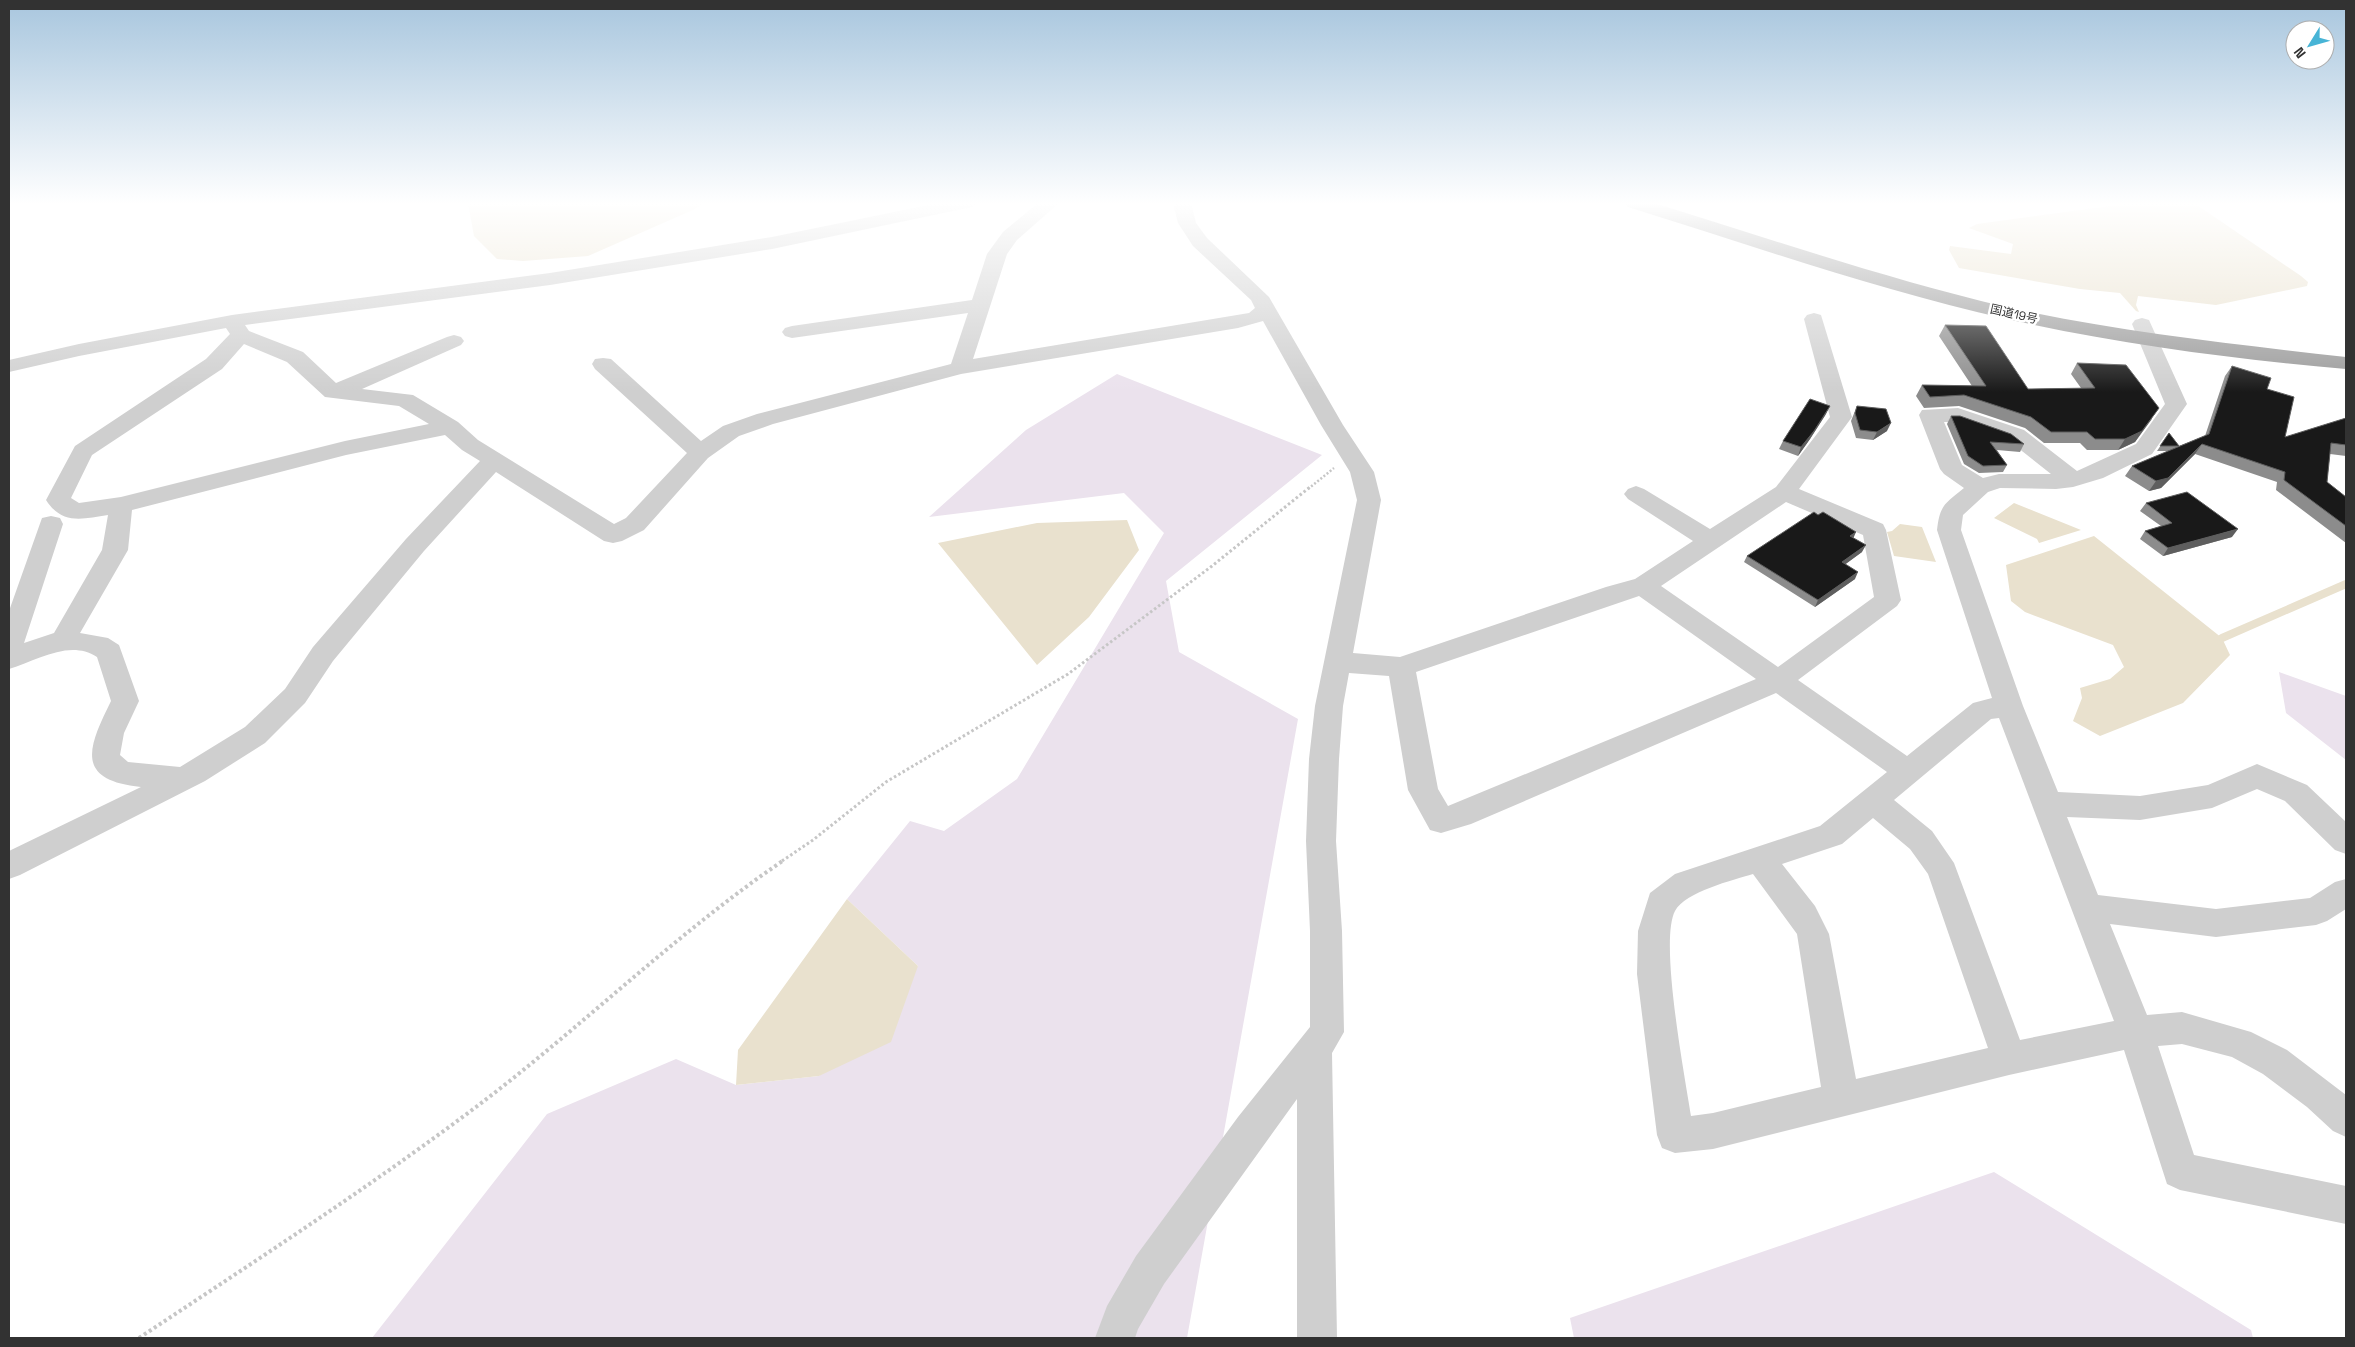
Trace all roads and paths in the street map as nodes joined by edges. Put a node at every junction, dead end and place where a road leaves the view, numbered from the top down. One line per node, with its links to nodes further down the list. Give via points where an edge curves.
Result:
1 (627, 266): 9 (street)
2 (993, 266): 6 (street)
3 (1224, 266): 7 (street, via 1259,297)
4 (1839, 266): 11 (highway, 国道19号, via 1964,302 2038,319)
5 (1880, 266): 11 (highway, 国道19号, via 1961,289)
6 (980, 306): 10 (street); 17 (street)
7 (1267, 309): 17 (street, via 1256,317 1238,322); 21 (street)
8 (1814, 319): 25 (street, via 1841,417)
9 (236, 328): 16 (street, via 79,350); 18 (street, via 295,357); 27 (street, via 214,364 83,451 58,500 74,512)
10 (792, 332)
11 (2146, 332): 13 (highway, 国道19号); 14 (highway, 国道19号); 23 (street, via 2176,404 2144,449)
12 (454, 341): 18 (street)
13 (2346, 349)
14 (2346, 363)
15 (604, 364): 20 (street)
16 (9, 366)
17 (960, 368): 20 (street, via 731,430)
18 (334, 392): 19 (street, via 405,400)
19 (450, 427): 22 (street); 27 (street, via 300,459)
20 (700, 453): 22 (street, via 635,524 613,535)
21 (1350, 456): 34 (street, via 1362,472 1369,500); 53 (path, via 1068,674 886,782 813,840 734,894 562,1039 474,1108 329,1211)
22 (494, 460): 39 (street, via 402,560 323,654 295,696 255,735)
23 (2073, 480): 24 (street, via 1999,481); 24 (street, via 2012,433 1958,415 1930,415 1952,469)
24 (1980, 487): 37 (street, via 1951,512 1949,530)
25 (1784, 492): 29 (street); 36 (street, via 1874,530 1888,600)
26 (1636, 494): 29 (street)
27 (121, 505): 31 (street, via 115,550)
28 (51, 524): 32 (street)
29 (1711, 542): 30 (street)
30 (1643, 586): 35 (street); 36 (street)
31 (63, 640): 33 (street); 39 (street, via 98,645 109,652 125,701 110,733 105,758 120,773)
32 (9, 649)
33 (9, 659)
34 (1338, 662): 35 (street); 48 (street, via 1329,706 1321,832 1327,1032)
35 (1402, 667): 36 (street, via 1423,790 1441,821)
36 (1778, 681): 38 (street)
37 (2009, 706): 38 (street, via 1983,710); 41 (street)
38 (1907, 771): 40 (street)
39 (183, 779): 44 (street)
40 (1872, 801): 43 (street, via 1830,835); 49 (street, via 1917,834 1932,851 1943,872)
41 (2047, 804): 42 (street, via 2140,808 2212,796 2257,776 2296,793); 46 (street)
42 (2346, 841)
43 (1760, 859): 50 (street, via 1804,916 1813,934); 50 (street, via 1686,884 1661,904 1656,919 1654,974 1675,1135 1713,1130)
44 (9, 866)
45 (2346, 892): 46 (street, via 2316,911 2216,924)
46 (2087, 907): 47 (street)
47 (2136, 1032): 49 (street); 51 (street, via 2182,1028 2239,1043 2275,1062); 52 (street, via 2180,1171)
48 (1314, 1049): 54 (street, via 1150,1270); 55 (street)
49 (2008, 1059): 50 (street)
50 (1841, 1098)
51 (2346, 1119)
52 (2346, 1205)
53 (139, 1338)
54 (1114, 1338)
55 (1317, 1338)

